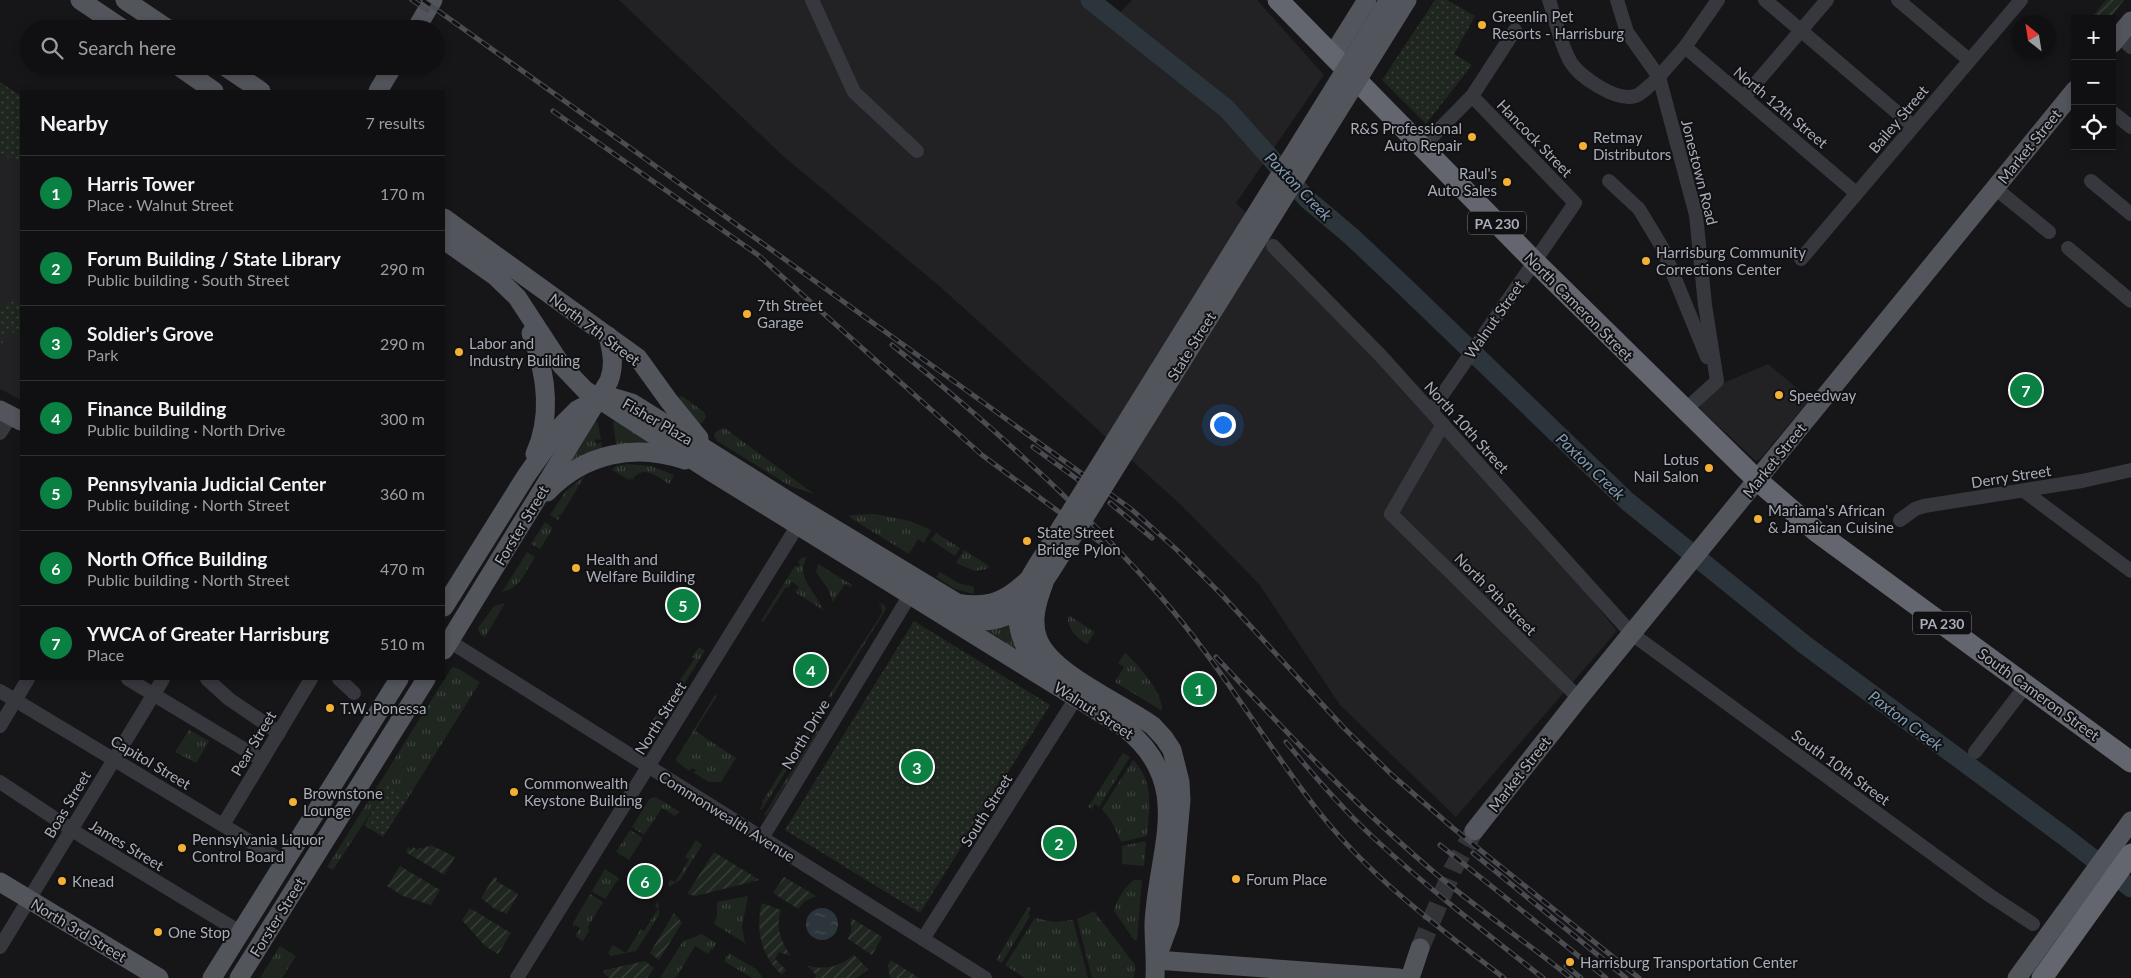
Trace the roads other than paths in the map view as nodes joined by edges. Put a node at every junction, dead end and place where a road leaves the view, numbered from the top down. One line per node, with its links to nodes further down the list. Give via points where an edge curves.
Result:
1 (80, 0): 16 (main road)
2 (125, 0): 17 (main road)
3 (433, 0): 18 (main road)
4 (812, 0): 40 (street, via 854,92)
5 (1278, 0): 24 (highway, North Cameron Street / PA 230)
6 (1367, 0): 24 (main road)
7 (1389, 0): 72 (main road, State Street, bridge)
8 (1407, 0): 72 (main road, State Street, bridge)
9 (1549, 0): 29 (street, via 1571,62 1580,73 1608,92 1624,97 1636,96)
10 (1617, 0): 29 (street, via 1627,32)
11 (1718, 0): 23 (street)
12 (1765, 0): 21 (street)
13 (1827, 0): 21 (street)
14 (1898, 0): 25 (street)
15 (2021, 0): 25 (street, Bailey Street)
16 (109, 20)
17 (155, 20)
18 (421, 20)
19 (2131, 21): 22 (main road)
20 (1515, 30): 34 (street)
21 (1801, 31): 35 (street); 37 (street)
22 (2121, 42)
23 (1684, 47): 29 (street); 35 (street, North 12th Street)
24 (1332, 56): 39 (highway, North Cameron Street / PA 230)
25 (1969, 60): 37 (street, Bailey Street)
26 (191, 75): 30 (main road)
27 (238, 75): 31 (main road)
28 (388, 75): 32 (main road)
29 (1659, 77): 57 (street, Jonestown Road, via 1696,215)
30 (213, 90)
31 (260, 90)
32 (379, 90)
33 (2071, 95): 43 (main road, Market Street)
34 (1472, 96): 39 (street); 45 (street, Hancock Street)
35 (1744, 98): 44 (street, North 12th Street)
36 (2116, 115): 38 (street)
37 (1914, 126): 44 (street, Bailey Street)
38 (2131, 128)
39 (1423, 146): 53 (highway, North Cameron Street / PA 230)
40 (917, 151)
41 (1609, 180): 57 (street, via 1639,209 1662,247)
42 (2091, 181): 46 (street)
43 (1995, 188): 48 (street); 67 (main road, Market Street)
44 (1856, 193): 52 (street, Bailey Street)
45 (1575, 203): 53 (street, Walnut Street)
46 (2131, 214)
47 (445, 219): 56 (main road, North 7th Street)
48 (2049, 232)
49 (445, 241): 54 (main road, North 7th Street)
50 (1273, 246): 60 (street, North 10th Street)
51 (2068, 248): 55 (street)
52 (1801, 259)
53 (1534, 261): 59 (highway, North Cameron Street / PA 230); 60 (street, Walnut Street)
54 (507, 286): 58 (main road, North 7th Street, via 527,310 562,366); 66 (main road, via 525,316 542,362 545,383 542,431)
55 (2131, 301)
56 (608, 336): 58 (main road, Forster Street, via 613,371); 64 (main road, North 7th Street, via 638,358)
57 (1717, 381): 59 (street)
58 (598, 399): 64 (main road, Fisher Plaza); 66 (main road, Forster Street, via 586,404 566,421); 69 (main road, Forster Street)
59 (1685, 410): 67 (highway, North Cameron Street / PA 230)
60 (1431, 411): 62 (street, North 10th Street)
61 (11, 415): 63 (street)
62 (1443, 424): 79 (street, North 10th Street); 95 (street, North 9th Street, via 1391,514)
63 (0, 433)
64 (717, 466): 69 (main road, via 651,452 604,455 576,469); 71 (main road, Fisher Plaza); 74 (main road, Fisher Plaza, via 957,603 971,606 996,602)
65 (2131, 470): 68 (street, Derry Street)
66 (526, 476): 76 (main road, Forster Street)
67 (1757, 480): 79 (main road, Market Street); 89 (highway, South Cameron Street / PA 230, via 1817,532)
68 (2024, 491): 70 (street, Derry Street, via 1924,506); 73 (street)
69 (534, 505): 80 (main road, Forster Street)
70 (1900, 520)
71 (798, 525): 75 (main road, Fisher Plaza); 103 (street, North Street)
72 (1058, 546): 74 (main road, State Street)
73 (2131, 571)
74 (1036, 581): 78 (main road, State Street, via 1028,602); 119 (main road, Walnut Street, via 1035,626 1043,650 1063,670 1153,726 1172,750 1178,766 1181,800 1170,922)
75 (910, 595): 77 (main road, Fisher Plaza); 109 (street, North Drive)
76 (445, 605)
77 (930, 608): 78 (main road, State Street, via 979,621 993,620); 90 (main road, Walnut Street)
78 (1017, 610): 90 (main road, via 1017,622 1026,648)
79 (1632, 634): 95 (main road, Market Street); 114 (street, South 10th Street)
80 (446, 643): 103 (street, Commonwealth Avenue)
81 (27, 680): 96 (street)
82 (130, 680): 93 (street)
83 (161, 680): 93 (street, Boas Street)
84 (208, 680): 98 (street, via 229,700)
85 (310, 680): 98 (street, Pear Street)
86 (340, 680): 92 (street)
87 (398, 680): 111 (main road, Forster Street)
88 (425, 680): 123 (main road, Forster Street)
89 (2027, 684): 99 (street); 102 (highway, South Cameron Street / PA 230)
90 (1055, 685): 94 (main road, Walnut Street)
91 (0, 691): 96 (street, Capitol Street)
92 (354, 693)
93 (153, 694): 100 (street, Boas Street); 101 (street)
94 (1076, 698): 116 (street, South Street); 119 (main road, Walnut Street, via 1138,738 1158,766 1164,782 1166,834 1154,924)
95 (1579, 698): 108 (main road, Market Street)
96 (15, 700): 97 (street); 100 (street, Capitol Street)
97 (0, 726)
98 (278, 733): 101 (street, Pear Street)
99 (1975, 752)
100 (114, 759): 106 (street, Capitol Street); 107 (street, Boas Street)
101 (262, 760): 106 (street, Pear Street)
102 (2131, 762)
103 (648, 767): 109 (street, Commonwealth Avenue); 124 (street, North Street)
104 (0, 782): 107 (street, James Street)
105 (2131, 821): 128 (main road)
106 (222, 825): 111 (street, Capitol Street)
107 (71, 830): 113 (street, Boas Street); 115 (street, James Street)
108 (1474, 831)
109 (762, 838): 116 (street, Commonwealth Avenue)
110 (2131, 854): 129 (highway)
111 (284, 862): 115 (main road, Forster Street)
112 (0, 882): 113 (main road, North 3rd Street)
113 (29, 899): 117 (street, Boas Street); 121 (main road, North 3rd Street)
114 (2033, 924)
115 (240, 932): 122 (main road, Forster Street)
116 (924, 939): 125 (street, Commonwealth Avenue)
117 (0, 947)
118 (1420, 948): 127 (main road)
119 (1155, 969): 120 (main road)
120 (1282, 974): 126 (main road)
121 (159, 978)
122 (212, 978)
123 (239, 978)
124 (518, 978)
125 (985, 978)
126 (1398, 978)
127 (1410, 978)
128 (2017, 978)
129 (2042, 978)

